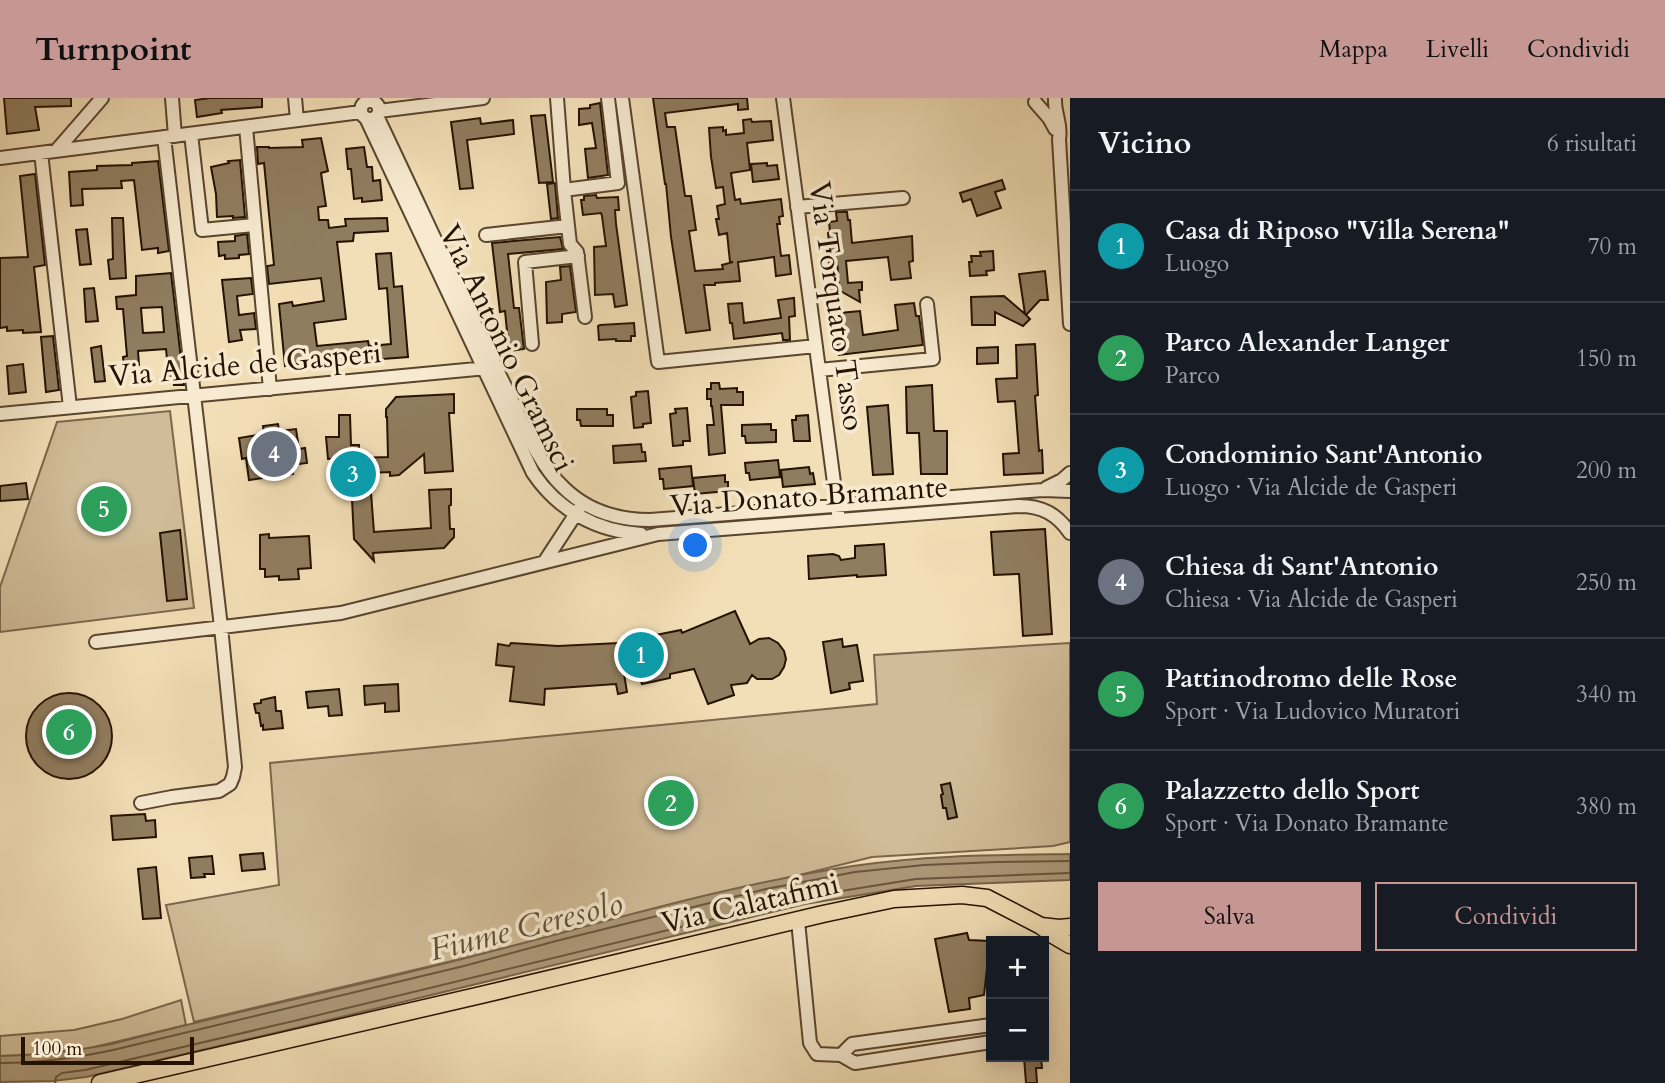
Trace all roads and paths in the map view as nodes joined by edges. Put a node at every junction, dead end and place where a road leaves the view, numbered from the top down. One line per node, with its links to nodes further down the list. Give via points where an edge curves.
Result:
1 (102, 98): 17 (street)
2 (172, 98): 15 (street)
3 (295, 98): 12 (street)
4 (483, 98): 11 (street)
5 (557, 98): 20 (street)
6 (608, 98): 20 (street, via 618,183)
7 (622, 98): 31 (street, via 658,362)
8 (783, 98): 22 (street, Via Torquato Tasso)
9 (1054, 98): 10 (street); 16 (street)
10 (1032, 100): 16 (street, via 1049,118)
11 (368, 107): 12 (street); 32 (street, Via Antonio Gramsci)
12 (297, 120): 13 (street)
13 (246, 127): 14 (street); 23 (street)
14 (191, 134): 15 (street); 23 (street, via 202,230)
15 (170, 136): 17 (street); 35 (street)
16 (1059, 139): 29 (street)
17 (56, 150): 18 (street)
18 (41, 153): 19 (street); 36 (street)
19 (0, 158)
20 (564, 190): 24 (street)
21 (903, 198): 22 (street)
22 (797, 207): 31 (street, Via Torquato Tasso)
23 (254, 225): 34 (street)
24 (568, 226): 25 (street); 26 (street, via 569,244)
25 (486, 235)
26 (578, 256): 28 (street); 30 (street, via 525,262)
27 (927, 304): 33 (street, via 933,359)
28 (585, 317)
29 (1070, 324)
30 (532, 344)
31 (816, 346): 33 (street, Via Torquato Tasso)
32 (489, 367): 34 (street, Via Alcide de Gasperi); 41 (street, Via Antonio Gramsci, via 543,462 562,487); 43 (street, Via Antonio Gramsci, via 535,475)
33 (819, 370): 42 (street, Via Torquato Tasso)
34 (270, 389): 35 (street, Via Alcide de Gasperi)
35 (194, 395): 36 (street, Via Alcide de Gasperi); 49 (street)
36 (70, 407): 37 (street, Via Alcide de Gasperi)
37 (0, 414)
38 (1070, 473): 39 (street)
39 (1043, 490): 40 (street, Via Donato Bramante); 42 (street, Via Donato Bramante)
40 (1070, 491)
41 (583, 503): 43 (street); 44 (street, Via Antonio Gramsci, via 610,515)
42 (837, 506): 44 (street, Via Donato Bramante); 45 (street, Via Torquato Tasso)
43 (575, 515): 47 (street, Via Antonio Gramsci, via 611,530); 48 (street)
44 (650, 520)
45 (838, 520): 46 (street, Via Donato Bramante, via 1029,506 1048,511); 47 (street, Via Donato Bramante)
46 (1070, 533)
47 (658, 534): 48 (street, Via Donato Bramante)
48 (545, 561): 49 (street, Via Donato Bramante, via 341,613)
49 (221, 627): 50 (street, Via Donato Bramante); 51 (street, via 234,767 230,784 219,791)
50 (96, 642)
51 (141, 803)
52 (798, 920): 53 (main road, Via Calatafimi, via 894,899 962,895 987,898); 58 (street, via 810,1043 817,1054); 59 (main road, Via Calatafimi)
53 (1041, 926): 54 (main road, Via Calatafimi); 55 (main road, Via Calatafimi)
54 (1070, 927)
55 (1070, 945)
56 (986, 1026): 58 (street, via 852,1044)
57 (986, 1043): 58 (street, via 855,1063)
58 (841, 1055)
59 (100, 1083)

